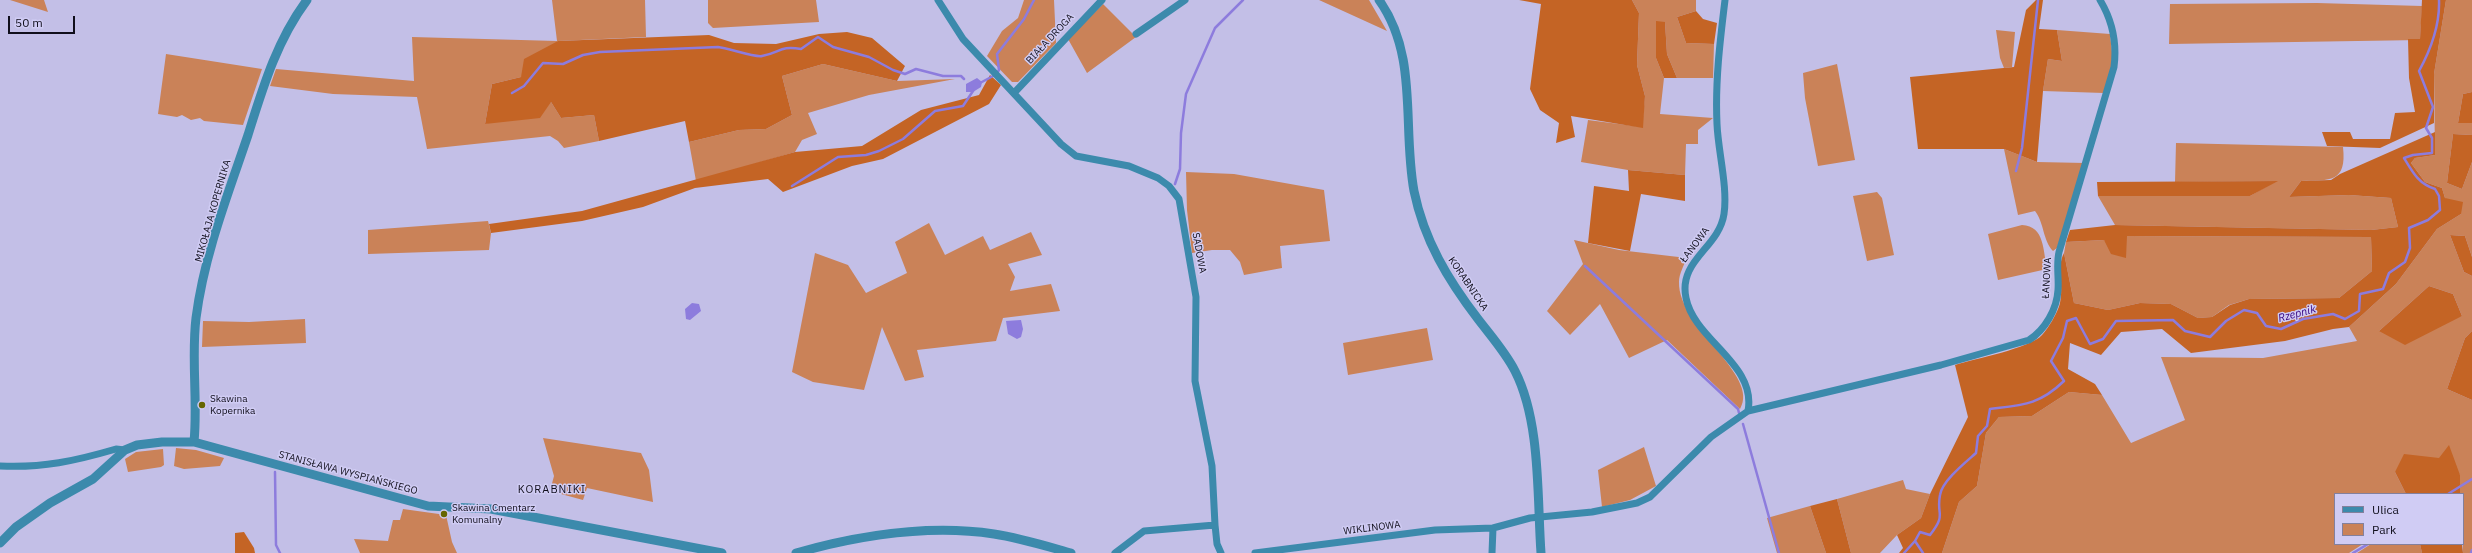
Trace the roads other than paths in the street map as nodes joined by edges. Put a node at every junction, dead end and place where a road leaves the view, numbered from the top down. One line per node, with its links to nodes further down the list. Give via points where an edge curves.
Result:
1 (308, 0): 11 (street, MIKOŁAJA KOPERNIKA, via 285,32 273,62 229,188 211,253 196,318)
2 (938, 0): 9 (street, SADOWA, via 963,39)
3 (1102, 0): 9 (street, BIAŁA DROGA)
4 (1185, 0): 8 (street)
5 (1379, 0): 14 (street, KORABNICKA, via 1396,28 1404,61 1412,170 1420,214 1441,265 1456,290 1508,360 1521,384 1528,409 1535,457)
6 (1725, 0): 10 (street, ŁANOWA, via 1717,65 1716,103 1724,214 1715,237 1688,271 1684,283 1692,315 1741,377 1750,394)
7 (2100, 0): 10 (street, ŁANOWA, via 2114,36 2114,67 2056,264 2056,303 2038,334 2029,340 1941,365)
8 (1136, 34)
9 (1014, 93): 15 (street, SADOWA, via 1061,144 1076,156 1129,166 1158,178 1169,186 1179,199 1196,297 1195,381 1212,466)
10 (1748, 411): 14 (street, ŁANOWA, via 1711,437 1650,496 1637,503 1592,512)
11 (194, 442): 12 (street, STANISŁAWA WYSPIAŃSKIEGO, via 162,442 137,445); 18 (street, STANISŁAWA WYSPIAŃSKIEGO, via 428,506 498,510)
12 (124, 450): 13 (street, via 116,449 32,468); 17 (street, STANISŁAWA WYSPIAŃSKIEGO, via 93,479 50,503 16,527)
13 (0, 466)
14 (1538, 517): 16 (street, WIKLINOWA); 25 (street, KORABNICKA)
15 (1215, 524): 21 (street, via 1144,531); 22 (street, via 1217,544)
16 (1493, 528): 23 (street, WIKLINOWA, via 1435,530); 24 (street)
17 (0, 543)
18 (722, 553)
19 (796, 553): 20 (street, via 870,535 944,530 995,534)
20 (1071, 553)
21 (1115, 553)
22 (1221, 553)
23 (1255, 553)
24 (1492, 553)
25 (1540, 553)

